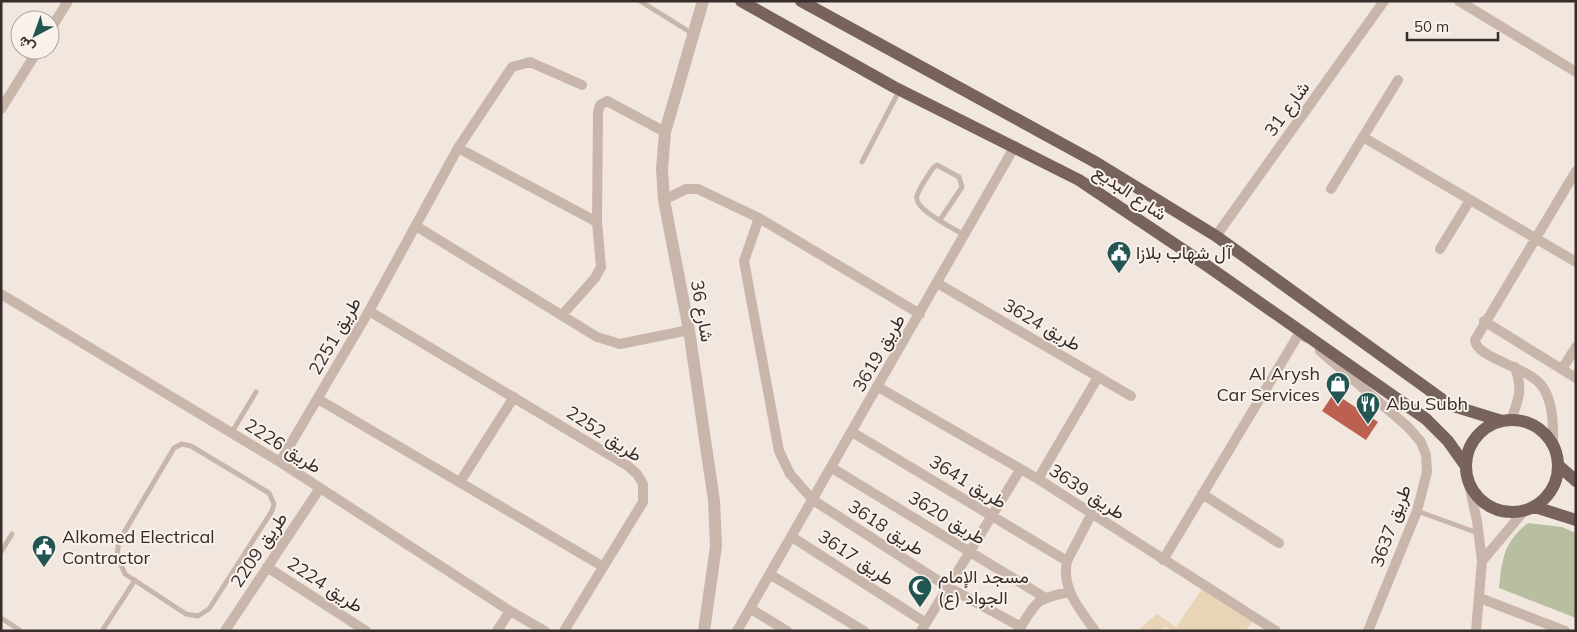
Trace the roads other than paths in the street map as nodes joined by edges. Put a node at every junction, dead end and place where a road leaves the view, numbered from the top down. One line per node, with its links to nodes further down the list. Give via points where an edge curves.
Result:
1 (68, 1): 8 (street)
2 (640, 1): 9 (lane)
3 (703, 1): 9 (street, شارع 36)
4 (741, 1): 14 (main road, شارع البديع)
5 (800, 1): 30 (main road, شارع البديع, via 1098,162)
6 (1384, 1): 30 (street, شارع 31)
7 (1459, 1): 11 (street)
8 (60, 14)
9 (693, 34): 16 (street, شارع 36)
10 (32, 60): 15 (street)
11 (1576, 72)
12 (1398, 80): 17 (street)
13 (582, 85): 19 (street, طريق 2251, via 530,62 512,67)
14 (900, 90): 18 (main road, شارع البديع); 20 (lane)
15 (1, 109)
16 (666, 132): 23 (street, شارع 36, via 662,169); 27 (street, via 607,101 600,105)
17 (1363, 137): 22 (street); 24 (street)
18 (1015, 146): 29 (street, طريق 3619); 41 (main road, شارع البديع, via 1079,180)
19 (458, 148): 27 (street); 28 (street, طريق 2251)
20 (862, 162)
21 (1576, 171): 31 (street)
22 (1331, 189)
23 (664, 200): 25 (street, via 686,189 698,189); 40 (street, شارع 36)
24 (1470, 200): 31 (street); 32 (street)
25 (759, 218): 37 (street); 67 (street, طريق 3618, via 744,261 779,452 790,474)
26 (940, 220): 26 (lane, via 920,207 916,196 937,165 959,177 962,187); 29 (lane)
27 (597, 222): 38 (street, via 601,266 595,278)
28 (416, 226): 36 (street, طريق 2251); 38 (street)
29 (964, 235): 34 (street, طريق 3619)
30 (1216, 236): 52 (main road, شارع البديع, via 1450,406)
31 (1535, 238): 33 (street); 39 (street)
32 (1440, 249)
33 (1576, 262)
34 (937, 283): 37 (street, طريق 3619); 45 (street, طريق 3624)
35 (1, 294): 54 (street, طريق 2226)
36 (369, 311): 50 (street, طريق 2252); 51 (street, طريق 2251)
37 (920, 314): 47 (street, طريق 3619)
38 (562, 315): 40 (street, via 597,337 620,344)
39 (1484, 321): 43 (street, via 1475,336 1476,347); 44 (street)
40 (689, 330): 102 (street, شارع 36, via 714,501 716,546)
41 (1300, 332): 58 (main road, شارع البديع, via 1426,419 1448,441); 66 (street); 69 (street, طريق 3637, via 1421,442 1427,472)
42 (1576, 347): 44 (street)
43 (1515, 367): 52 (street, via 1521,384 1519,397); 55 (street, via 1535,378 1544,388 1552,410)
44 (1562, 369): 46 (street)
45 (1098, 377): 49 (street, طريق 3624); 61 (street)
46 (1576, 378)
47 (878, 388): 53 (street, طريق 3619); 60 (street, طريق 3639)
48 (256, 392): 54 (lane)
49 (1131, 396)
50 (514, 397): 63 (street); 82 (street, طريق 2252, via 628,466 641,479 644,490 641,508)
51 (318, 399): 56 (street, طريق 2251); 63 (street)
52 (1507, 420): 55 (main road, via 1536,427); 58 (main road, via 1479,433 1469,448)
53 (852, 432): 59 (street, طريق 3619); 70 (street, طريق 3641)
54 (231, 433): 56 (street, طريق 2226)
55 (1553, 446): 57 (main road)
56 (280, 462): 65 (street, طريق 2226)
57 (1558, 464): 62 (main road); 68 (main road, via 1552,489)
58 (1465, 465): 64 (main road)
59 (832, 468): 67 (street, طريق 3619); 78 (street, طريق 3620)
60 (1020, 470): 61 (street, طريق 3639); 70 (street, طريق 3617)
61 (1038, 480): 71 (street, طريق 3639)
62 (1576, 480)
63 (460, 482): 82 (street)
64 (1469, 484): 68 (main road, via 1487,506 1505,512); 74 (street)
65 (320, 488): 83 (street, طريق 2209); 91 (street, طريق 2226)
66 (1202, 494): 76 (street); 80 (street)
67 (813, 500): 75 (street, طريق 3619); 86 (street, طريق 3618)
68 (1529, 509): 72 (main road); 81 (street)
69 (1417, 511): 74 (lane); 108 (street, طريق 3637)
70 (992, 515): 78 (street, طريق 3617); 79 (street, طريق 3641)
71 (1092, 515): 79 (street); 80 (street, طريق 3639)
72 (1576, 520)
73 (12, 534): 77 (lane)
74 (1479, 534): 81 (street)
75 (792, 537): 84 (street, طريق 3619); 93 (street, طريق 3617)
76 (1278, 543)
77 (1, 552)
78 (970, 552): 86 (street, طريق 3617); 88 (street, طريق 3620)
79 (1067, 560): 87 (street)
80 (1164, 560): 107 (street, طريق 3639)
81 (1482, 561): 89 (street)
82 (602, 566): 101 (street, طريق 2252)
83 (267, 567): 97 (street, طريق 2209); 98 (street, طريق 2224)
84 (771, 575): 90 (street, طريق 3619); 105 (street)
85 (135, 580): 85 (lane, via 125,574 118,562 119,541 178,446 191,446 272,496 272,511 202,615 190,616); 96 (lane)
86 (948, 587): 93 (street, طريق 3617); 94 (street, طريق 3618)
87 (1069, 592): 88 (street); 106 (street)
88 (1044, 597): 94 (street, via 1033,606)
89 (1480, 598): 109 (street); 110 (street)
90 (751, 609): 103 (street, طريق 3619); 104 (street)
91 (510, 611): 99 (street); 100 (street, طريق 2226)
92 (1, 618): 95 (lane)
93 (924, 627)
94 (1019, 629)
95 (21, 631)
96 (102, 631)
97 (225, 631)
98 (366, 631)
99 (498, 631)
100 (545, 631)
101 (564, 631)
102 (704, 631)
103 (737, 631)
104 (787, 631)
105 (864, 631)
106 (1095, 631)
107 (1276, 631)
108 (1368, 631)
109 (1476, 631)
110 (1566, 631)

